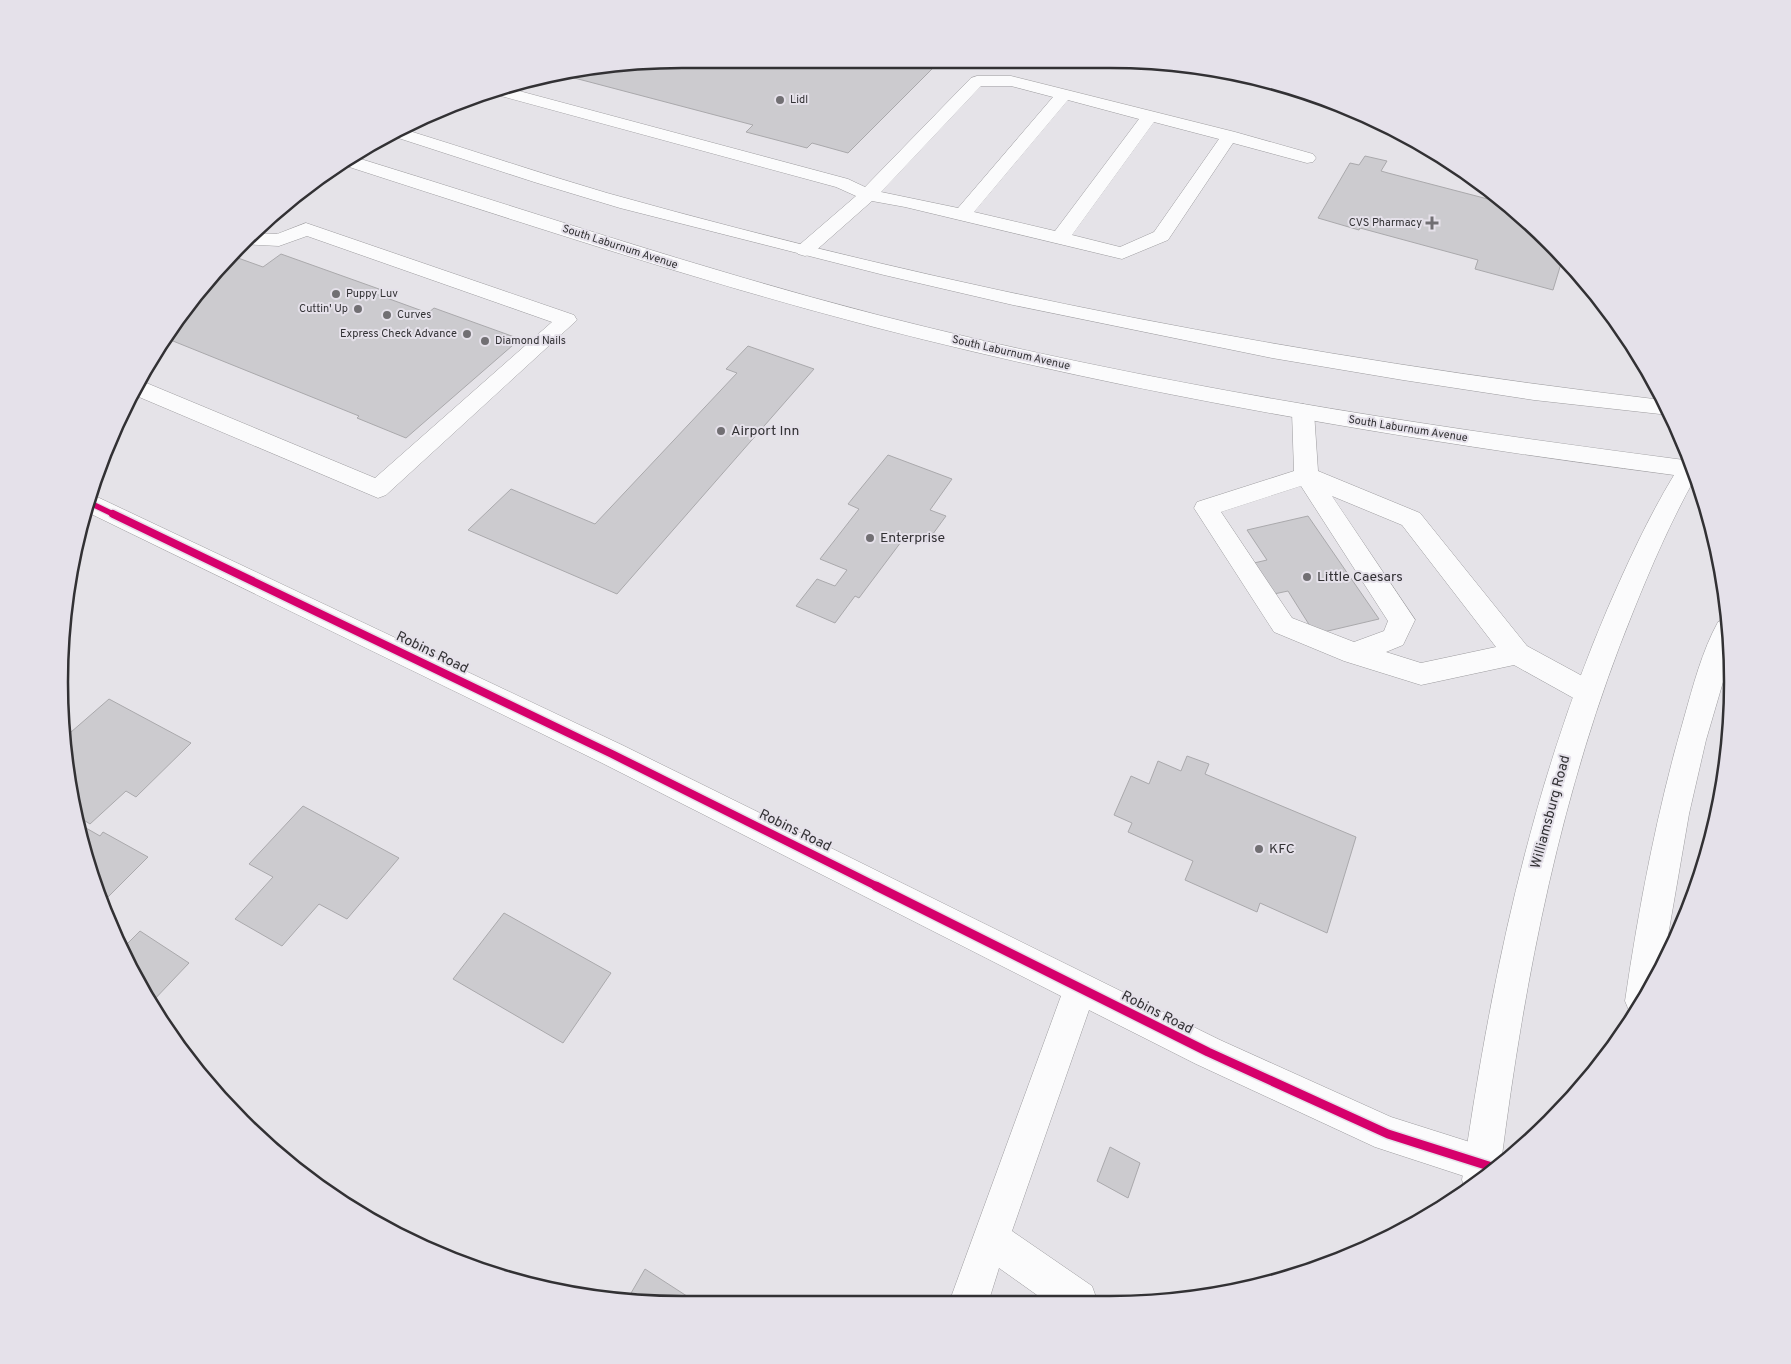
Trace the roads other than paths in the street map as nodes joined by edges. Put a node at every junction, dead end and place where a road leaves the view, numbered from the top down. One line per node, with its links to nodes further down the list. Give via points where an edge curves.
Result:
1 (507, 93): 8 (main road, via 842,183)
2 (1064, 94): 3 (main road); 8 (main road, via 1011,81 977,81); 9 (main road)
3 (1150, 116): 5 (main road); 10 (main road)
4 (404, 134): 12 (main road, via 624,203)
5 (1229, 136): 6 (main road); 10 (main road, via 1161,236 1122,253)
6 (1307, 158)
7 (354, 163): 15 (main road, South Laburnum Avenue, via 764,291 1025,357)
8 (868, 195): 9 (main road); 12 (main road)
9 (962, 215): 10 (main road)
10 (1060, 238)
11 (256, 239): 13 (main road, via 278,240 306,229 567,320 378,489)
12 (805, 250): 14 (main road, via 1049,309 1190,337 1378,370)
13 (142, 390)
14 (1658, 407)
15 (1303, 412): 16 (main road, South Laburnum Avenue); 18 (main road)
16 (1685, 467)
17 (1687, 474): 23 (main road, Williamsburg Road, via 1657,528)
18 (1306, 476): 21 (main road, via 1402,620 1394,638); 21 (main road, via 1206,508 1283,625); 22 (main road, via 1411,519)
19 (94, 505): 25 (main road, Robins Road, via 612,754)
20 (1722, 644): 24 (main road, via 1690,744 1651,932)
21 (1354, 654): 22 (main road, via 1422,674)
22 (1517, 654): 23 (main road)
23 (1587, 692): 26 (main road, Williamsburg Road, via 1546,824 1518,947 1504,1018)
24 (1644, 983)
25 (1080, 988): 27 (main road, Robins Road, via 1208,1052 1388,1134); 28 (main road)
26 (1486, 1167)
27 (1483, 1170)
28 (990, 1239): 29 (main road); 30 (main road)
29 (970, 1296)
30 (1072, 1296)

